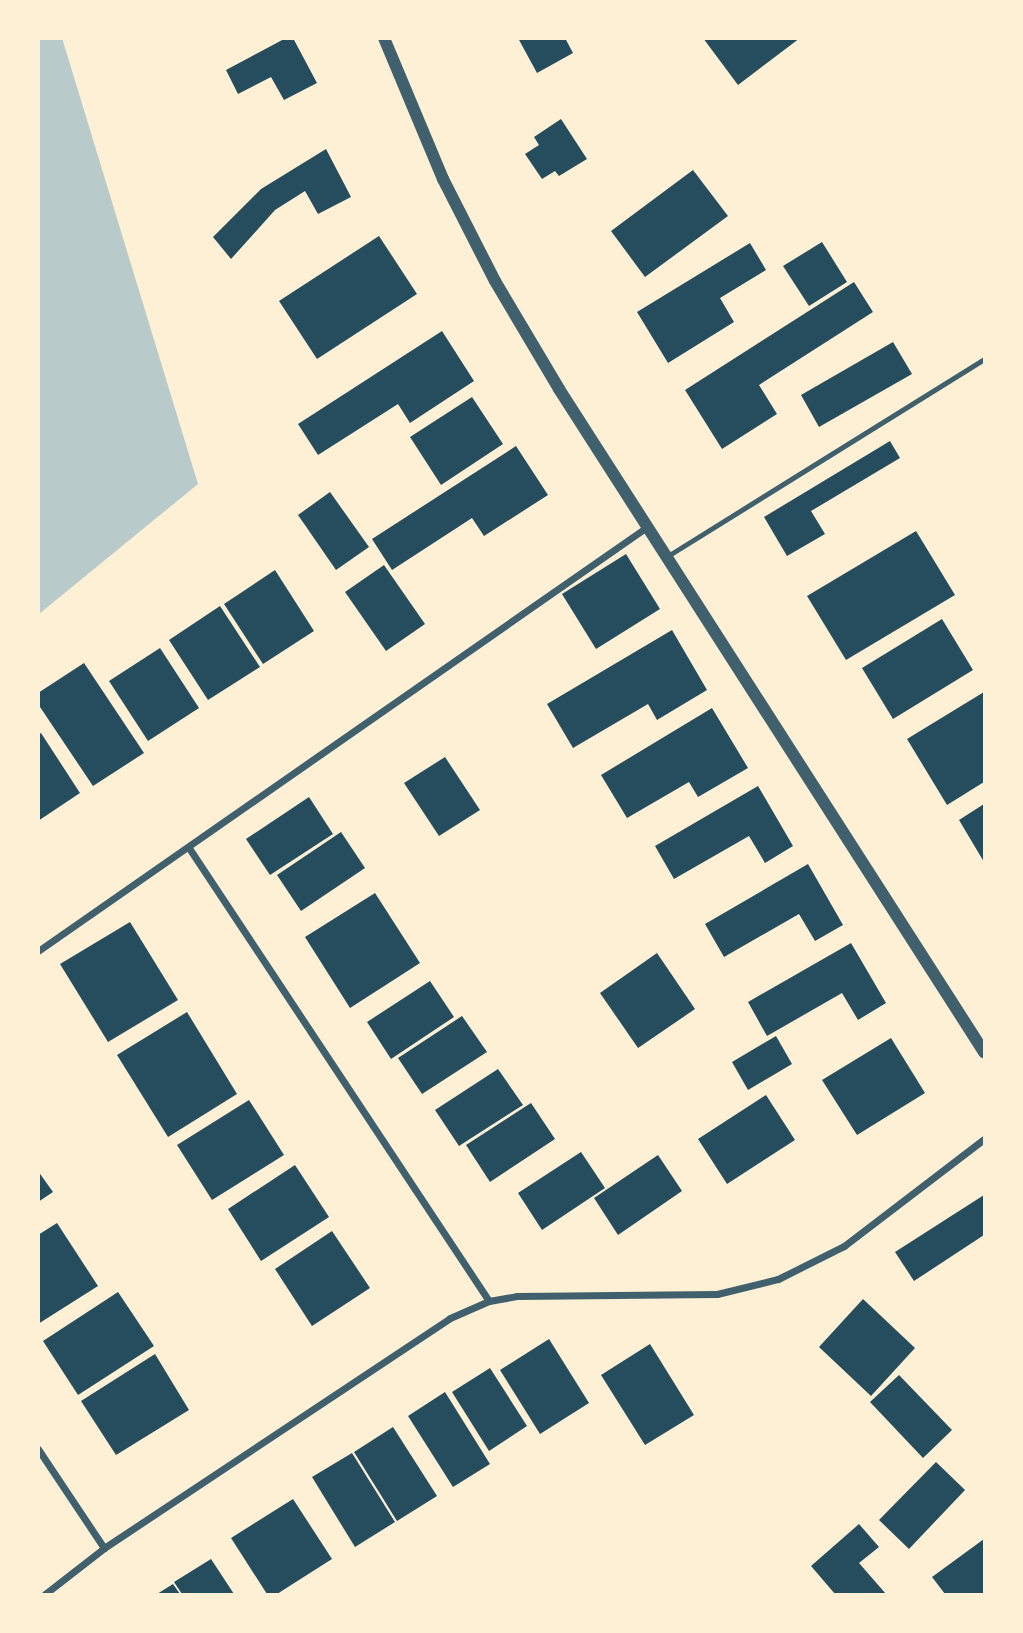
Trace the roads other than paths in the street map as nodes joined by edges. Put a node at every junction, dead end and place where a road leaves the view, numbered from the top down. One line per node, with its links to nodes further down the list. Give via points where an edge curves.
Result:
1 (384, 38): 3 (street, via 443,178 495,281)
2 (985, 359): 4 (lane)
3 (647, 527): 4 (street); 5 (street)
4 (666, 557): 7 (street)
5 (189, 848): 6 (street); 9 (street)
6 (38, 951)
7 (985, 1052)
8 (985, 1139): 9 (street, via 844,1246 778,1279 718,1294)
9 (489, 1301): 11 (street, via 450,1318)
10 (38, 1449): 11 (street)
11 (104, 1548): 12 (street)
12 (45, 1594)

